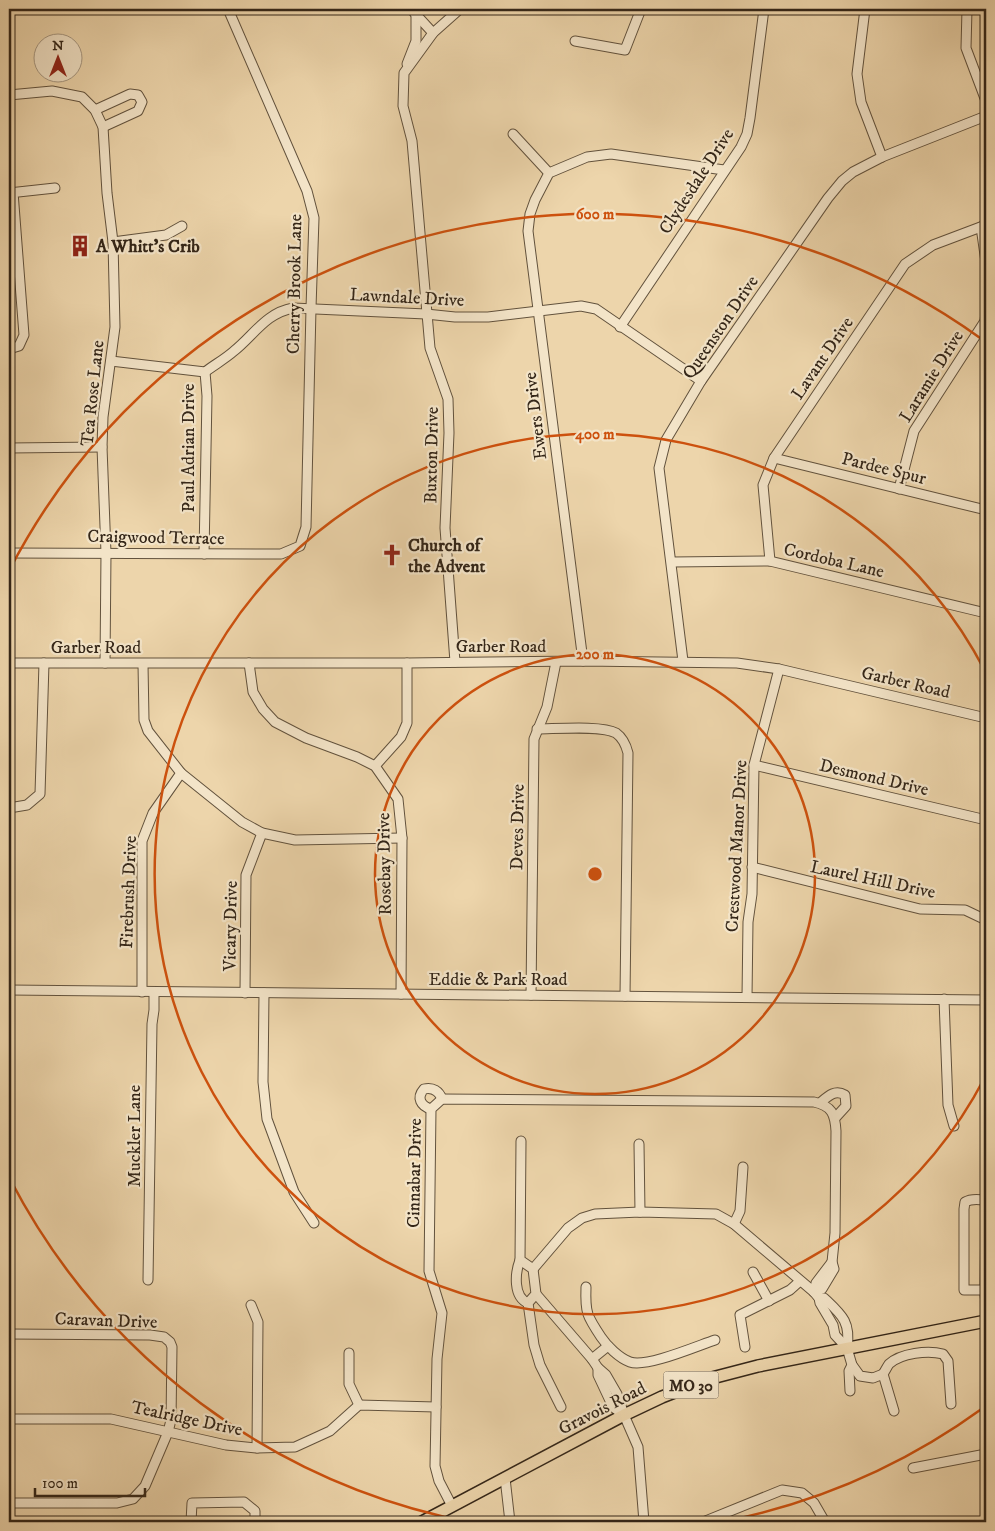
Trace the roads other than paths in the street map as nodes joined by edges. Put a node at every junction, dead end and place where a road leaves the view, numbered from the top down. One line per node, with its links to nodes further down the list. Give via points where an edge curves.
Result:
1 (228, 9): 26 (street, Cherry Brook Lane, via 314,218)
2 (460, 9): 8 (street)
3 (641, 9): 9 (street, via 625,50)
4 (764, 9): 18 (street, Clydesdale Drive, via 747,134)
5 (866, 9): 17 (street, via 856,74 861,102)
6 (967, 9): 12 (street, via 966,48)
7 (413, 12): 8 (street, Buxton Drive); 10 (street, Buxton Drive, via 416,41)
8 (433, 33): 10 (street)
9 (575, 41)
10 (404, 73): 29 (street, Buxton Drive, via 403,106 412,141)
11 (9, 95): 13 (street, via 52,91 82,97)
12 (986, 101)
13 (97, 113): 15 (street, Tea Rose Lane); 15 (street, via 130,94 138,95 142,102 138,111)
14 (986, 116): 17 (street, Queenston Drive)
15 (103, 127): 24 (street, Tea Rose Lane)
16 (513, 134): 19 (street)
17 (882, 157): 34 (street, Queenston Drive, via 853,172 828,198)
18 (724, 170): 19 (street, via 611,154 587,157); 30 (street, Clydesdale Drive)
19 (549, 173): 27 (street, Ewers Drive, via 535,200 528,231)
20 (55, 188): 21 (street)
21 (11, 193): 31 (street, via 24,334 19,346)
22 (182, 226): 24 (street, via 166,235)
23 (984, 226): 25 (street); 37 (street, Lavant Drive, via 933,245 905,264)
24 (113, 242): 32 (street, Tea Rose Lane, via 115,327)
25 (986, 262)
26 (311, 308): 29 (street, Lawndale Drive); 33 (street, Lawndale Drive, via 293,308 273,314 234,352); 40 (street, Cherry Brook Lane, via 306,527)
27 (538, 311): 29 (street, Lawndale Drive, via 488,317); 30 (street, Lawndale Drive, via 588,306); 47 (street, Ewers Drive)
28 (986, 312): 38 (street, Laramie Drive, via 985,321 914,431)
29 (426, 314): 49 (street, Buxton Drive, via 430,348 448,399 445,528)
30 (620, 327): 34 (street, Lawndale Drive)
31 (9, 349)
32 (111, 361): 33 (street); 36 (street, Tea Rose Lane)
33 (205, 372): 43 (street, Paul Adrian Drive)
34 (701, 381): 45 (street, Queenston Drive, via 666,440 660,468)
35 (9, 448): 36 (street)
36 (102, 448): 42 (street, Tea Rose Lane)
37 (774, 458): 38 (street, Pardee Spur); 44 (street, Lavant Drive, via 763,485)
38 (899, 489): 39 (street, Pardee Spur)
39 (986, 510)
40 (300, 546): 43 (street, Craigwood Terrace, via 281,554)
41 (9, 552): 42 (street, Craigwood Terrace)
42 (106, 552): 43 (street, Craigwood Terrace); 53 (street, Tea Rose Lane)
43 (204, 554)
44 (770, 561): 45 (street, Cordoba Lane); 46 (street, Cordoba Lane)
45 (672, 562): 48 (street, Queenston Drive)
46 (986, 613)
47 (583, 661): 48 (street, Garber Road); 50 (street, Garber Road)
48 (683, 661): 57 (street, Garber Road)
49 (456, 662): 50 (street, Garber Road); 56 (street, Garber Road)
50 (556, 662): 59 (street, Deves Drive, via 547,706)
51 (9, 663): 52 (street, Garber Road)
52 (44, 663): 53 (street, Garber Road); 63 (street, via 40,794 27,805)
53 (105, 663): 55 (street, Garber Road)
54 (249, 663): 55 (street, Garber Road); 56 (street, Garber Road); 61 (street, Rosebay Drive, via 253,692 275,722)
55 (143, 664): 62 (street, via 144,720 148,731)
56 (408, 664): 61 (street, via 407,723 401,737)
57 (779, 669): 58 (street, Garber Road); 60 (street, Crestwood Manor Drive)
58 (986, 718)
59 (537, 729): 75 (street, Deves Drive, via 534,739); 76 (street, via 605,729 625,742 628,753)
60 (754, 765): 64 (street, Desmond Drive, via 982,819); 67 (street, Crestwood Manor Drive)
61 (375, 766): 66 (street, Rosebay Drive, via 398,799)
62 (181, 773): 65 (street, via 242,822); 70 (street, Firebrush Drive, via 153,813 142,841)
63 (9, 808)
64 (986, 817)
65 (262, 833): 66 (street, via 295,840); 72 (street, Vicary Drive, via 246,876)
66 (402, 838): 74 (street, Rosebay Drive)
67 (752, 867): 68 (street, Laurel Hill Drive, via 920,909 965,910); 77 (street, Crestwood Manor Drive)
68 (986, 920)
69 (9, 990): 70 (street, Eddie & Park Road)
70 (142, 992): 71 (street, Eddie & Park Road)
71 (154, 992): 72 (street, Eddie & Park Road); 94 (street, Muckler Lane)
72 (245, 993): 73 (street, Eddie & Park Road)
73 (264, 993): 74 (street, Eddie & Park Road); 89 (street, via 263,1082 268,1119 294,1192)
74 (401, 994): 75 (street, Eddie & Park Road)
75 (531, 995): 76 (street, Eddie & Park Road)
76 (625, 996): 77 (street, Eddie & Park Road)
77 (747, 997): 78 (street, Eddie & Park Road)
78 (944, 999): 79 (street, Eddie & Park Road); 84 (street, via 948,1105)
79 (986, 1000)
80 (442, 1099): 81 (street, Cinnabar Drive); 82 (street, Cinnabar Drive); 82 (street, via 433,1088 424,1089 420,1101)
81 (820, 1103): 83 (street); 83 (street, Cinnabar Drive, via 835,1092 845,1095 846,1106)
82 (431, 1109): 117 (street, Cinnabar Drive, via 429,1271 442,1313)
83 (836, 1118): 99 (street, via 834,1269)
84 (954, 1126)
85 (521, 1141): 91 (street)
86 (639, 1144): 88 (street)
87 (743, 1167): 90 (street, via 740,1211)
88 (640, 1212): 90 (street, via 716,1214); 92 (street, via 595,1214 582,1218 568,1228)
89 (314, 1223)
90 (734, 1224): 95 (street)
91 (520, 1260): 92 (street); 101 (street, via 517,1268 518,1293)
92 (533, 1268): 98 (street)
93 (753, 1272): 100 (street)
94 (148, 1280)
95 (800, 1281): 99 (street); 100 (street)
96 (586, 1287): 107 (street, via 588,1317)
97 (985, 1290): 97 (street, via 964,1290 964,1202 980,1199 986,1203); 102 (street)
98 (536, 1294): 101 (street); 111 (street)
99 (817, 1295): 109 (street, via 835,1335); 109 (street, via 840,1314 849,1330)
100 (770, 1301): 108 (street, via 740,1315)
101 (528, 1304): 118 (street, via 540,1365)
102 (986, 1304)
103 (251, 1305): 123 (street, via 258,1322)
104 (986, 1321): 109 (main road, Gravois Road / MO 30)
105 (9, 1334): 122 (street, Caravan Drive, via 164,1337 172,1347)
106 (715, 1340): 107 (street, via 639,1363 629,1362)
107 (608, 1346): 111 (street)
108 (745, 1347)
109 (847, 1348): 112 (street); 120 (main road, Gravois Road / MO 30, via 728,1372 685,1387)
110 (348, 1353): 116 (street, via 350,1384)
111 (592, 1359): 120 (street, via 613,1408)
112 (852, 1365): 113 (street, via 860,1376 873,1378); 114 (street, via 849,1371)
113 (883, 1374): 115 (street, via 889,1364 902,1357 934,1352 943,1354 948,1361); 119 (street)
114 (850, 1391)
115 (951, 1404)
116 (359, 1405): 117 (street); 123 (street, Tealridge Drive, via 330,1431 295,1447)
117 (436, 1407): 128 (street, Cinnabar Drive, via 435,1466)
118 (561, 1407)
119 (894, 1411)
120 (624, 1415): 126 (main road, Gravois Road / MO 30); 134 (street, via 638,1448)
121 (9, 1419): 122 (street, Tealridge Drive, via 111,1418)
122 (168, 1432): 123 (street, Tealridge Drive); 127 (street, via 145,1486 133,1499 118,1503)
123 (256, 1448)
124 (986, 1454): 125 (street)
125 (913, 1468)
126 (505, 1478): 128 (main road, Gravois Road / MO 30); 133 (street)
127 (9, 1503)
128 (452, 1506): 132 (main road, Gravois Road / MO 30)
129 (707, 1521): 135 (street, via 782,1490 802,1493 814,1504)
130 (192, 1522): 131 (street, via 192,1503 244,1502 255,1511)
131 (255, 1522)
132 (422, 1522)
133 (510, 1522)
134 (644, 1522)
135 (824, 1522)

